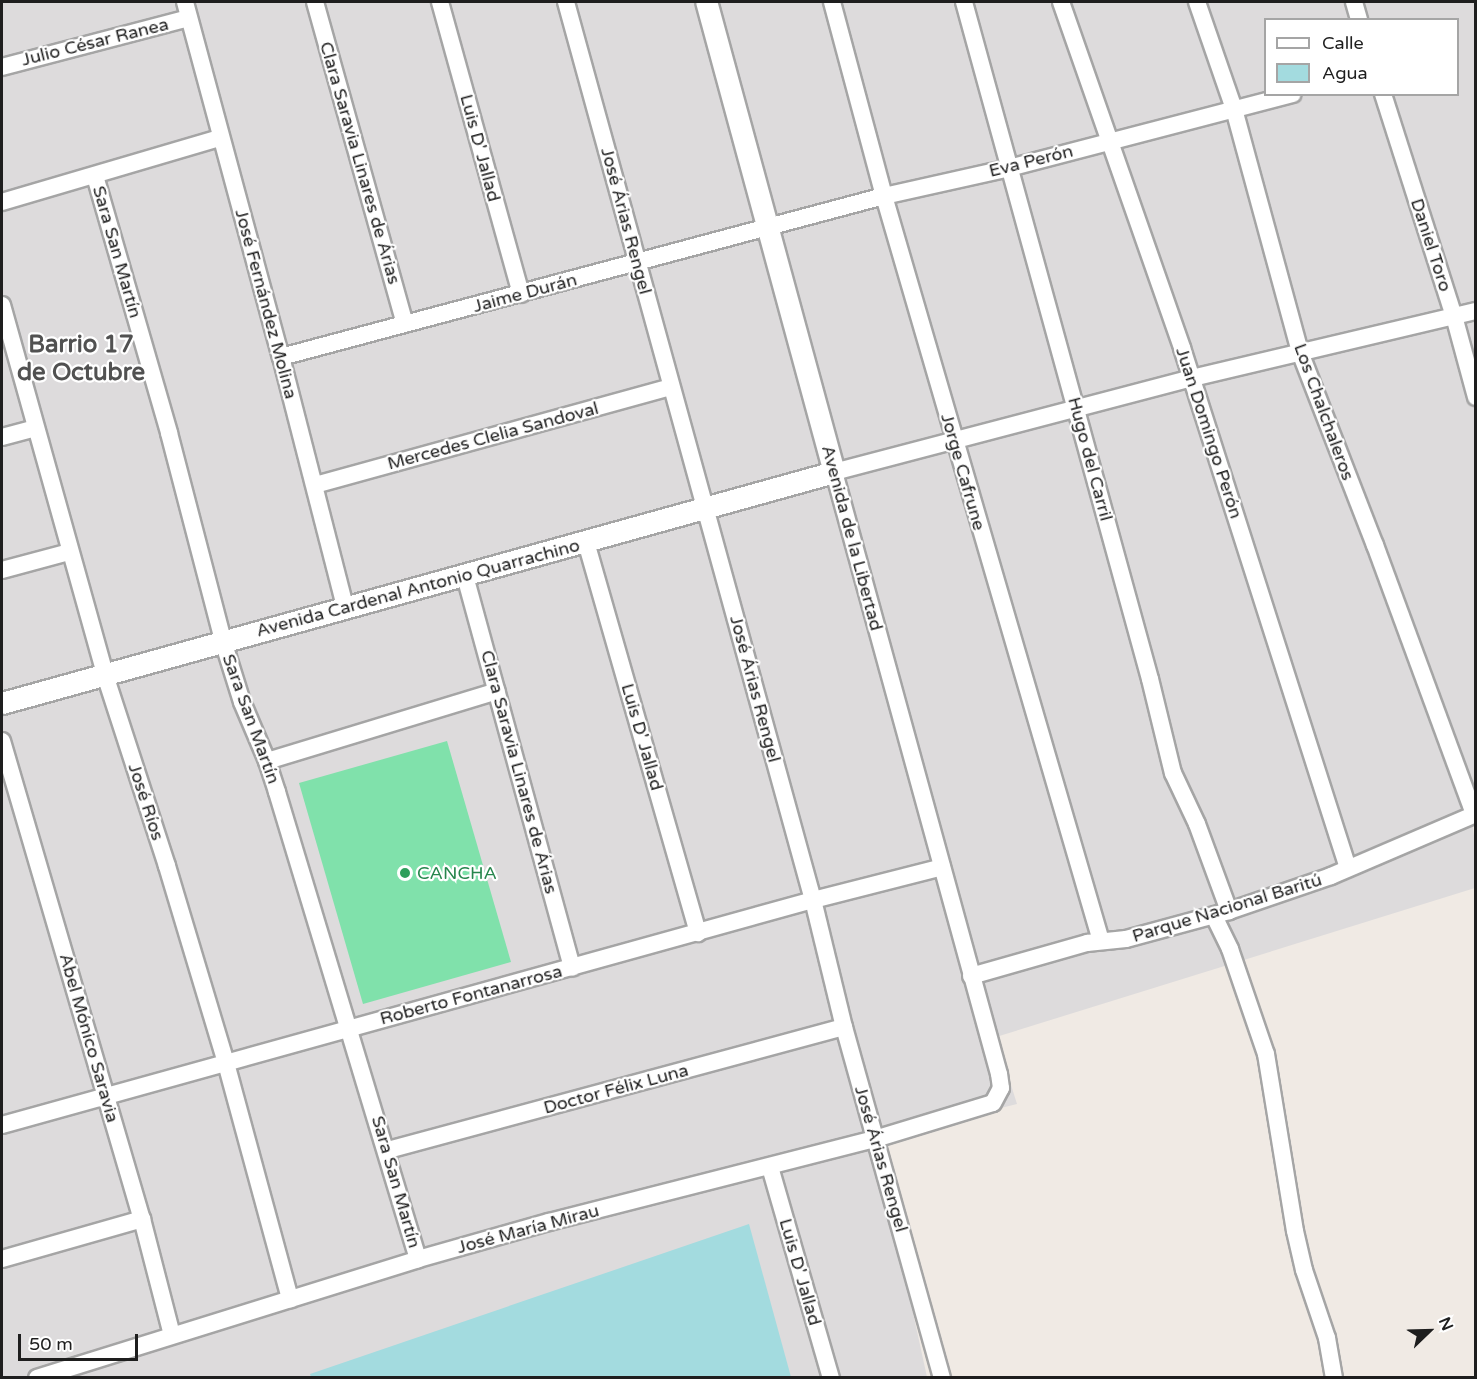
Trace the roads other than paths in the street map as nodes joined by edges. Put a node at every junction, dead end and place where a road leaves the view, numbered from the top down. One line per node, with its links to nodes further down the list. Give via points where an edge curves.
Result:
1 (185, 2): 11 (street, José Fernández Molina)
2 (315, 2): 29 (street, Clara Saravia Linares de Árias)
3 (440, 2): 25 (street, Luis D' Jallad)
4 (566, 2): 24 (street, José Árias Rengel)
5 (706, 2): 23 (street, Avenida de la Libertad)
6 (832, 2): 21 (street, Jorge Cafrune)
7 (964, 2): 19 (street, Hugo del Carril)
8 (1060, 2): 18 (street, Juan Domingo Perón)
9 (1197, 2): 16 (street, Los Chalchaleros)
10 (1354, 2): 12 (street)
11 (189, 18): 13 (street, Julio César Ranea); 17 (street, José Fernández Molina)
12 (1358, 18)
13 (2, 67)
14 (1285, 96): 16 (street, Eva Perón)
15 (1384, 96): 28 (street, Daniel Toro)
16 (1234, 109): 18 (street, Eva Perón); 30 (street, Los Chalchaleros)
17 (220, 138): 20 (street); 31 (street, José Fernández Molina)
18 (1108, 141): 19 (street, Eva Perón); 32 (street, Juan Domingo Perón)
19 (1009, 168): 21 (street, Eva Perón); 35 (street, Hugo del Carril)
20 (95, 176): 22 (street); 47 (street, Sara San Martín, via 169,433)
21 (884, 196): 23 (street, Eva Perón); 38 (street, Jorge Cafrune)
22 (2, 202)
23 (768, 228): 24 (street, Jaime Durán); 39 (street, Avenida de la Libertad)
24 (638, 261): 25 (street, Jaime Durán); 33 (street, José Árias Rengel)
25 (520, 294): 29 (street, Jaime Durán)
26 (2, 305): 36 (street, José Ríos)
27 (1476, 310): 28 (street)
28 (1454, 316): 30 (street); 34 (street, Daniel Toro)
29 (405, 324): 31 (street, Jaime Durán)
30 (1300, 352): 32 (street); 53 (street, Los Chalchaleros)
31 (281, 357): 40 (street, José Fernández Molina)
32 (1192, 378): 35 (street); 55 (street, Juan Domingo Perón)
33 (671, 387): 40 (street, Mercedes Clelia Sandoval); 41 (street, José Árias Rengel)
34 (1476, 397)
35 (1077, 410): 38 (street); 57 (street, Hugo del Carril, via 1173,773 1197,824)
36 (35, 428): 37 (street); 43 (street, José Ríos)
37 (2, 437)
38 (954, 440): 39 (street); 59 (street, Jorge Cafrune)
39 (834, 472): 41 (street, Avenida Cardenal Antonio Quarrachino); 54 (street, Avenida de la Libertad)
40 (315, 485): 46 (street, José Fernández Molina)
41 (705, 507): 42 (street, Avenida Cardenal Antonio Quarrachino); 56 (street, José Árias Rengel)
42 (586, 542): 45 (street, Avenida Cardenal Antonio Quarrachino); 58 (street, Luis D' Jallad)
43 (69, 552): 44 (street); 48 (street, José Ríos)
44 (2, 570)
45 (465, 576): 46 (street, Avenida Cardenal Antonio Quarrachino); 49 (street, Clara Saravia Linares de Árias)
46 (345, 607): 47 (street, Avenida Cardenal Antonio Quarrachino)
47 (223, 641): 48 (street, Avenida Cardenal Antonio Quarrachino); 52 (street, Sara San Martín, via 242,702)
48 (105, 675): 50 (street, Avenida Cardenal Antonio Quarrachino); 64 (street, José Ríos)
49 (497, 691): 52 (street); 60 (street, Clara Saravia Linares de Árias)
50 (2, 703)
51 (2, 741): 66 (street, Abel Mónico Saravia)
52 (267, 761): 63 (street, Sara San Martín)
53 (1475, 814): 55 (street, Parque Nacional Baritú)
54 (942, 867): 56 (street, Roberto Fontanarrosa); 61 (street, Avenida de la Libertad)
55 (1348, 868): 57 (street, Parque Nacional Baritú)
56 (813, 900): 58 (street, Roberto Fontanarrosa); 62 (street, José Árias Rengel)
57 (1221, 913): 59 (street, Parque Nacional Baritú, via 1126,939); 79 (street, Hugo del Carril, via 1266,1054 1295,1231)
58 (698, 933): 60 (street, Roberto Fontanarrosa)
59 (1101, 940): 61 (street, Parque Nacional Baritú)
60 (572, 968): 63 (street, Roberto Fontanarrosa)
61 (970, 976): 65 (street, Avenida de la Libertad)
62 (844, 1027): 68 (street, José Árias Rengel); 69 (street, Doctor Félix Luna)
63 (349, 1028): 64 (street, Roberto Fontanarrosa); 69 (street, Sara San Martín)
64 (226, 1063): 66 (street, Roberto Fontanarrosa); 74 (street, José Ríos)
65 (999, 1074): 68 (street, José María Mirau, via 1001,1088 993,1103)
66 (106, 1096): 67 (street, Roberto Fontanarrosa); 71 (street, Abel Mónico Saravia)
67 (2, 1125)
68 (875, 1139): 70 (street, José María Mirau); 78 (street, José Árias Rengel)
69 (388, 1150): 72 (street, Sara San Martín)
70 (770, 1167): 72 (street, José María Mirau); 77 (street, Luis D' Jallad)
71 (142, 1219): 73 (street); 75 (street, Abel Mónico Saravia)
72 (418, 1258): 74 (street, José María Mirau)
73 (2, 1259)
74 (290, 1299): 75 (street, José María Mirau)
75 (172, 1335): 76 (street, José María Mirau)
76 (37, 1377)
77 (831, 1377)
78 (942, 1377)
79 (1334, 1377)

